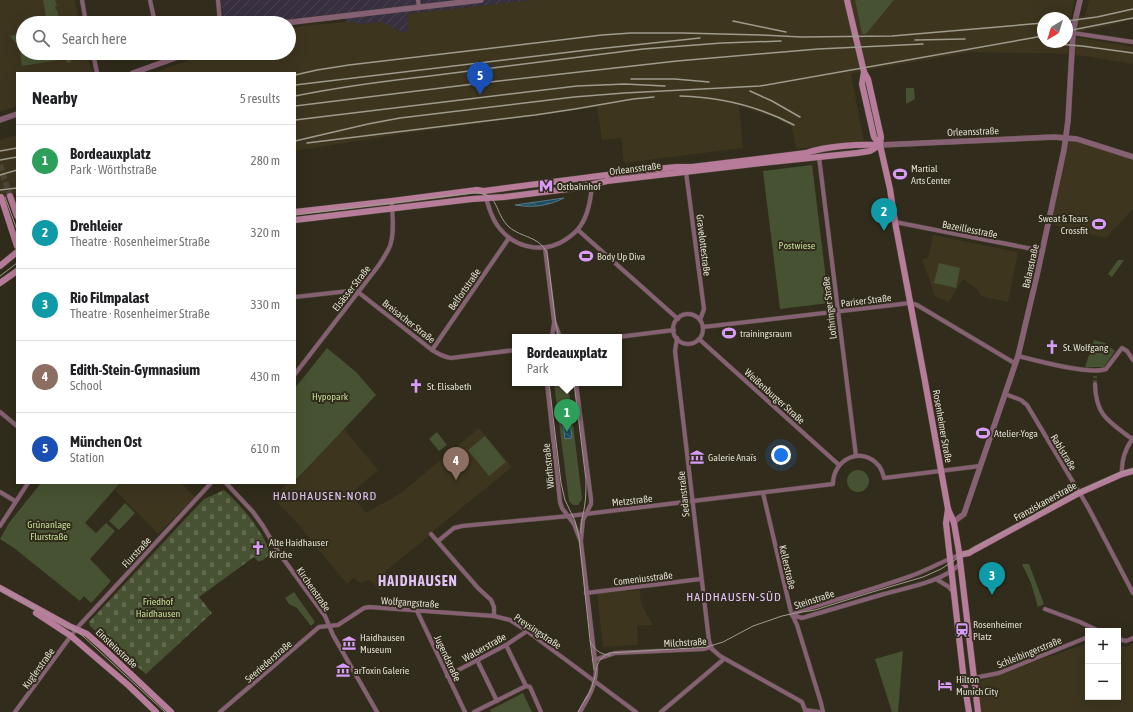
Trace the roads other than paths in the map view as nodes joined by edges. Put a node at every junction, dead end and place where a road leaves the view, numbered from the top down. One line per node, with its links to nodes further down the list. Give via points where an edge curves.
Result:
1 (82, 0): 9 (street)
2 (150, 0): 10 (street)
3 (218, 0): 11 (street)
4 (418, 0): 8 (street)
5 (481, 0): 8 (street)
6 (847, 0): 24 (main road, Rosenheimer Straße, via 864,72 862,84 872,132)
7 (1080, 0): 13 (street, Balanstraße)
8 (419, 7): 12 (street)
9 (85, 16)
10 (153, 16)
11 (219, 16)
12 (296, 22)
13 (1073, 33): 14 (street)
14 (1133, 42)
15 (1072, 48): 23 (street, Balanstraße)
16 (94, 60): 19 (street)
17 (170, 60): 18 (street)
18 (164, 62): 20 (street)
19 (97, 72)
20 (136, 72)
21 (16, 114): 22 (street)
22 (0, 120)
23 (1066, 138): 24 (street, Orleansstraße); 26 (street, Orleansstraße, via 1077,139); 44 (street, Balanstraße)
24 (880, 145): 25 (main road, Orleansstraße, via 870,151); 27 (main road, Orleansstraße, via 831,148); 39 (main road, Rosenheimer Straße)
25 (819, 157): 27 (main road, Orleansstraße); 52 (street, Lothringer Straße)
26 (1133, 157)
27 (686, 170): 28 (main road, Orleansstraße, via 645,170); 29 (main road, Orleansstraße); 54 (street, Gravelottestraße, via 704,309)
28 (594, 177): 29 (street); 30 (main road, Orleansstraße)
29 (592, 185): 33 (main road, Orleansstraße); 40 (street, via 588,209)
30 (484, 191): 33 (street); 34 (main road, Orleansstraße)
31 (10, 196): 37 (main road)
32 (1, 197): 42 (main road)
33 (486, 198): 35 (main road, Orleansstraße); 41 (street, via 496,223)
34 (392, 202): 35 (street, Elsässer Straße); 36 (main road, Orleansstraße)
35 (392, 209): 38 (main road, Orleansstraße); 49 (street, Elsässer Straße, via 393,231 390,245 379,265)
36 (296, 212)
37 (16, 213)
38 (296, 220)
39 (895, 222): 44 (street, Bazeillesstraße); 51 (main road, Rosenheimer Straße)
40 (578, 230): 43 (street, via 561,242); 53 (street)
41 (509, 238): 43 (street, via 530,247); 63 (street, Belfortstraße)
42 (16, 243)
43 (545, 248): 55 (street)
44 (1043, 251): 65 (street, Balanstraße)
45 (16, 253): 46 (main road)
46 (0, 266)
47 (16, 272): 48 (main road)
48 (0, 282)
49 (358, 292): 50 (street); 63 (street, Breisacher Straße); 69 (street, Elsässer Straße)
50 (296, 297)
51 (910, 302): 52 (street, Pariser Straße); 67 (street); 81 (main road, Rosenheimer Straße)
52 (838, 311): 56 (street, Pariser Straße); 78 (street, Lothringer Straße)
53 (678, 319): 54 (street, via 692,315); 57 (street)
54 (700, 320): 56 (street)
55 (554, 321): 58 (street); 59 (street)
56 (703, 327): 62 (street)
57 (674, 330): 60 (street); 61 (street)
58 (552, 334)
59 (559, 334)
60 (622, 336)
61 (677, 338): 62 (street, via 688,344); 91 (street, Sedanstraße, via 675,351)
62 (699, 339): 79 (street, Weißenburger Straße)
63 (432, 350): 64 (street, Breisacher Straße, via 441,356 452,358)
64 (512, 350)
65 (1018, 356): 67 (street, Balanstraße); 68 (street)
66 (1133, 360): 68 (street, via 1122,348 1106,369)
67 (1016, 364): 74 (street, Balanstraße)
68 (1095, 370): 70 (street)
69 (296, 373)
70 (1095, 376)
71 (1095, 384): 77 (street, via 1097,403 1105,419)
72 (547, 386): 94 (street, Wörthstraße, via 560,502)
73 (576, 386): 93 (street, Wörthstraße, via 591,499)
74 (1005, 394): 80 (street, Balanstraße); 88 (street, Rablstraße, via 1025,402)
75 (0, 412): 76 (street)
76 (16, 425)
77 (1133, 439): 83 (street, via 1124,454)
78 (856, 456): 79 (street); 81 (street, via 875,462 884,478)
79 (839, 465): 89 (street, Metzstraße, via 833,484)
80 (980, 466): 81 (street); 95 (street, Balanstraße, via 964,514)
81 (941, 471): 92 (main road, Rosenheimer Straße)
82 (1133, 471): 83 (main road, Franziskanerstraße)
83 (1122, 474): 88 (main road, Franziskanerstraße)
84 (27, 484): 90 (street)
85 (210, 484): 119 (street, Flurstraße)
86 (227, 484): 116 (street, Kirchenstraße, via 254,512)
87 (0, 492): 90 (street)
88 (1079, 492): 100 (main road, Franziskanerstraße); 111 (street, Rablstraße)
89 (763, 493): 91 (street, Metzstraße); 114 (street, Kellerstraße)
90 (16, 501): 96 (street)
91 (692, 502): 93 (street, Metzstraße); 105 (street, Sedanstraße)
92 (948, 509): 95 (main road); 102 (main road, Rosenheimer Straße, via 946,522)
93 (586, 514): 94 (street, Metzstraße); 99 (street, Wörthstraße)
94 (569, 516): 98 (street, Metzstraße, via 462,526 454,528); 99 (street, Wörthstraße)
95 (954, 523): 101 (main road)
96 (0, 526)
97 (431, 534): 98 (street)
98 (438, 541): 115 (street, via 491,600)
99 (581, 542): 110 (street, Wörthstraße)
100 (969, 553): 101 (main road, Franziskanerstraße); 103 (main road, Franziskanerstraße)
101 (959, 555): 102 (street, Steinstraße); 103 (main road)
102 (951, 558): 104 (main road, Rosenheimer Straße); 114 (street, Steinstraße, via 891,584)
103 (960, 564): 104 (street, Steinstraße); 129 (main road)
104 (952, 571): 106 (street, Steinstraße); 109 (main road, Rosenheimer Straße)
105 (701, 579): 110 (street, Comeniusstraße); 124 (street, Sedanstraße, via 708,641)
106 (936, 579): 109 (street); 114 (street, Steinstraße, via 802,618)
107 (0, 588): 119 (main road, Einsteinstraße)
108 (0, 592): 119 (main road, Einsteinstraße)
109 (954, 592): 147 (main road, Rosenheimer Straße)
110 (586, 593): 127 (street, Wörthstraße)
111 (1133, 593)
112 (1045, 609): 117 (street)
113 (417, 611): 115 (street, Wolfgangstraße); 116 (street, Wolfgangstraße, via 367,607 338,625); 128 (street, Jugendstraße)
114 (792, 615): 146 (street, Kellerstraße)
115 (494, 616): 118 (street, Preysingstraße, via 510,620)
116 (329, 626): 137 (street, Seeriederstraße, via 319,627); 138 (street, Kirchenstraße)
117 (1093, 628)
118 (527, 631): 123 (street, Walserstraße); 130 (street, Preysingstraße)
119 (74, 632): 134 (street, Kuglerstraße); 135 (main road, Einsteinstraße); 136 (main road, Einsteinstraße, via 85,633 95,640)
120 (1085, 638): 129 (street, Schleibingerstraße, via 999,673)
121 (1133, 638): 122 (street)
122 (1121, 640)
123 (506, 645): 126 (street, Walserstraße); 131 (street)
124 (711, 647): 125 (street, Milchstraße); 127 (street, Milchstraße, via 615,653)
125 (724, 658): 133 (street, Milchstraße, via 802,702); 144 (street)
126 (476, 660): 128 (street, Walserstraße); 132 (street)
127 (594, 660): 130 (street, Wörthstraße)
128 (447, 676): 139 (street, Jugendstraße)
129 (974, 678): 148 (main road)
130 (595, 681): 142 (street); 143 (street, Preysingstraße)
131 (526, 686): 132 (street); 141 (street, via 530,687)
132 (497, 700): 140 (street)
133 (804, 711): 145 (street)
134 (14, 712)
135 (156, 712)
136 (170, 712)
137 (220, 712)
138 (377, 712)
139 (465, 712)
140 (474, 712)
141 (541, 712)
142 (580, 712)
143 (636, 712)
144 (661, 712)
145 (819, 712)
146 (823, 712)
147 (969, 712)
148 (978, 712)

